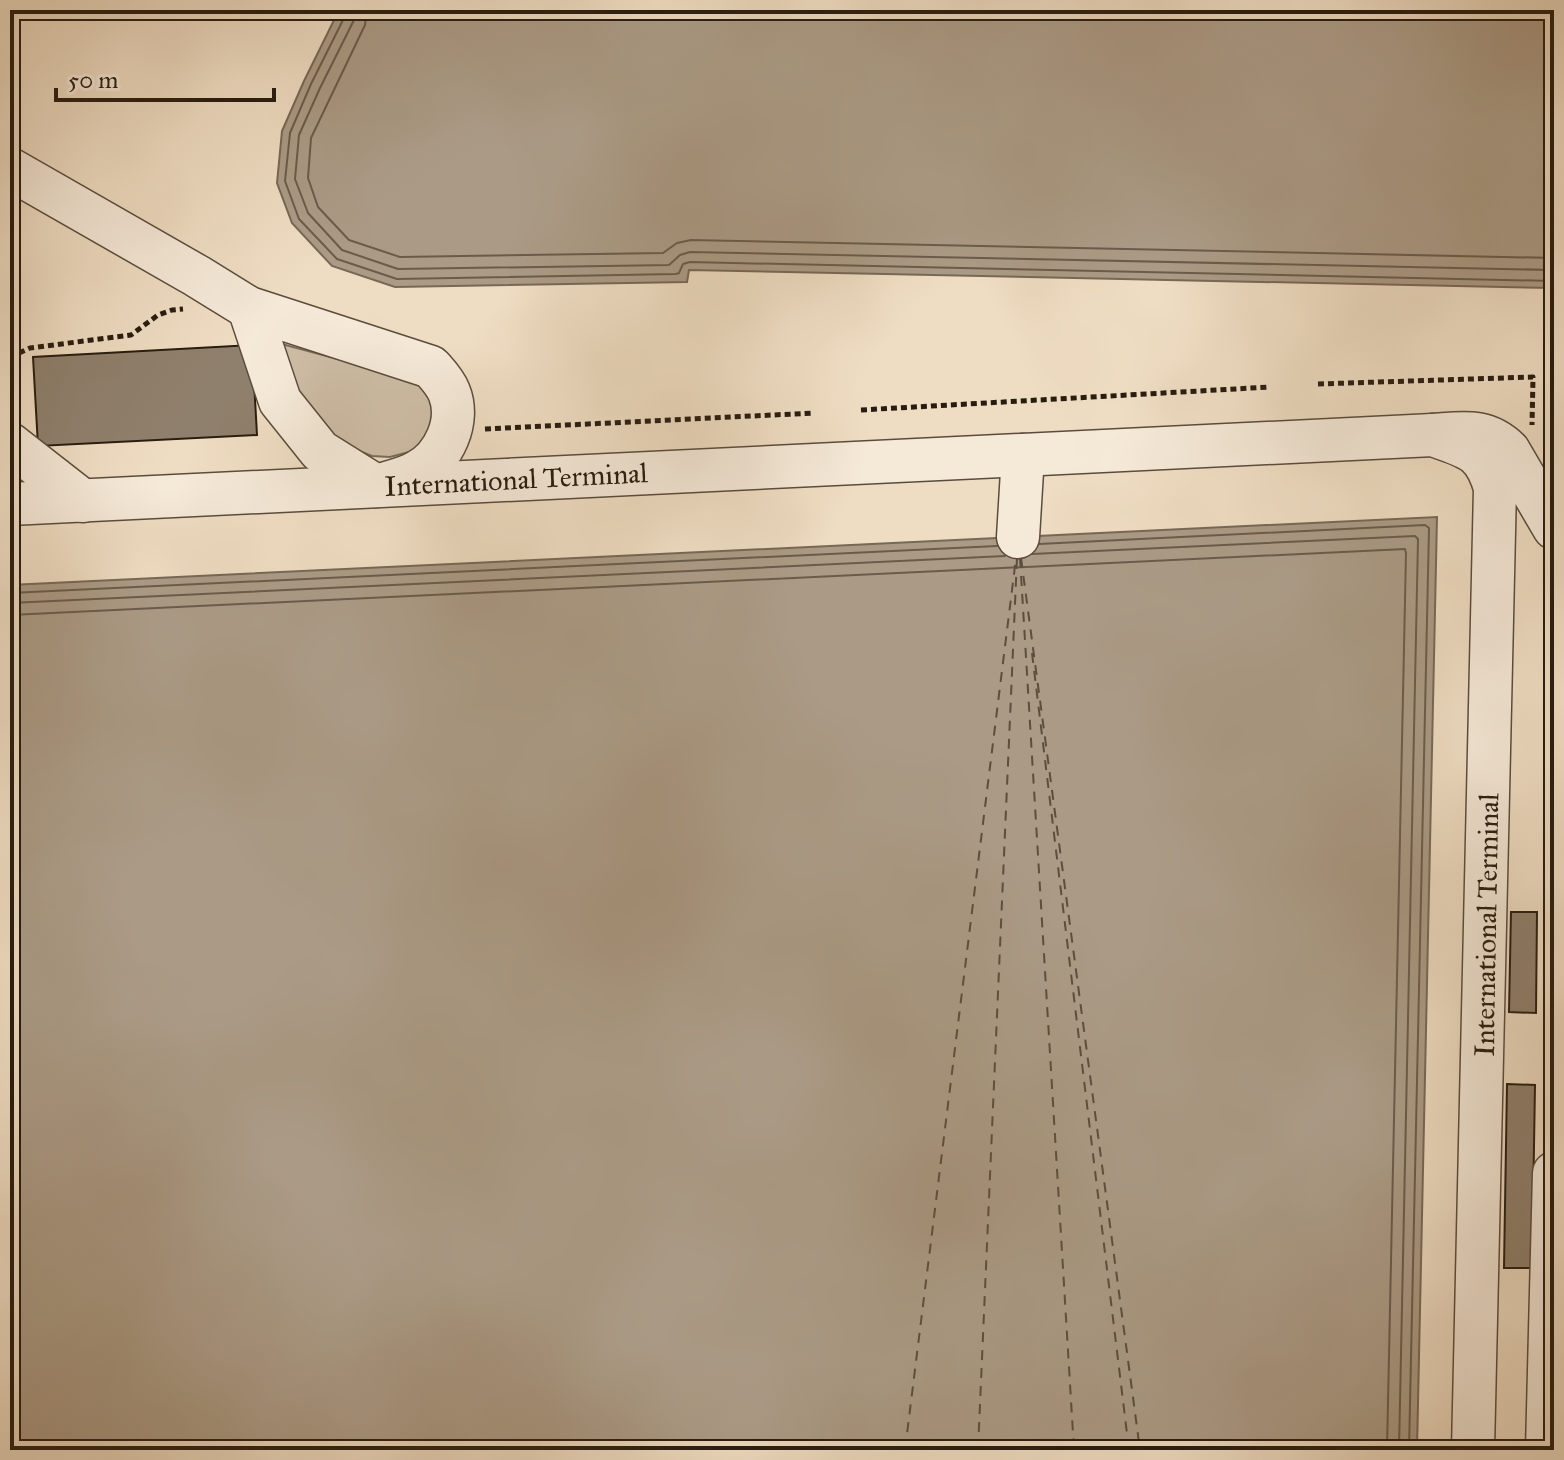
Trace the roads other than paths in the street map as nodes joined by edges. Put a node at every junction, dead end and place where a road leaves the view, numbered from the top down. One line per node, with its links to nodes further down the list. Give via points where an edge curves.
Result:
1 (10, 169): 2 (lane)
2 (249, 308): 6 (lane, via 280,401 320,451); 6 (lane, via 431,367 442,379 452,401 448,440 418,472)
3 (1433, 435): 5 (lane, International Terminal); 9 (lane, International Terminal, via 1472,433 1501,444); 12 (lane, International Terminal, via 1481,458 1490,470 1495,497)
4 (10, 444): 7 (lane)
5 (1023, 455): 6 (lane, International Terminal); 10 (lane)
6 (376, 486): 7 (lane, International Terminal)
7 (83, 501): 8 (lane, International Terminal)
8 (10, 504)
9 (1554, 528)
10 (1018, 537)
11 (1554, 1173): 13 (lane)
12 (1473, 1450)
13 (1547, 1450)

